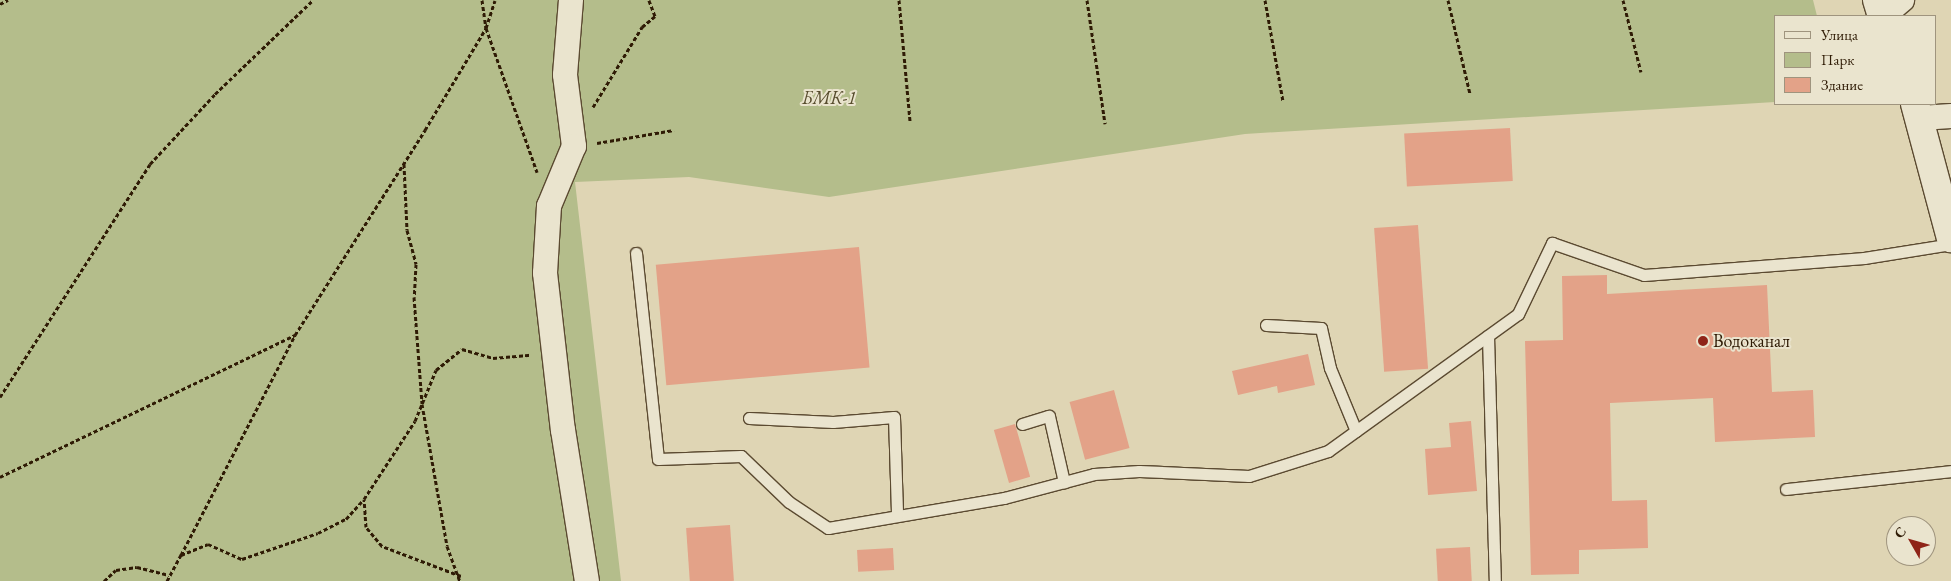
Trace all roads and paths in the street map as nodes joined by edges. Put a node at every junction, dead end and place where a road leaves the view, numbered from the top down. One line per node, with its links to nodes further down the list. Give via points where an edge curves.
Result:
1 (8, 0): 14 (path)
2 (313, 0): 36 (path, via 215,94 150,164)
3 (482, 0): 17 (path)
4 (495, 0): 17 (path)
5 (571, 0): 26 (street, via 565,76)
6 (649, 0): 26 (path, via 655,16 642,27 601,90)
7 (899, 0): 23 (path)
8 (1088, 0): 24 (path)
9 (1265, 0): 20 (path)
10 (1448, 0): 19 (path)
11 (1623, 0): 18 (path)
12 (1877, 0): 15 (main road)
13 (1902, 0): 16 (street)
14 (0, 4)
15 (1883, 15)
16 (1884, 15)
17 (486, 28): 27 (path); 28 (path)
18 (1641, 72)
19 (1470, 94)
20 (1283, 101)
21 (1918, 111): 22 (street); 29 (main road)
22 (1951, 116)
23 (910, 122)
24 (1105, 124)
25 (674, 130): 26 (path)
26 (574, 146): 28 (street)
27 (404, 164): 33 (path); 37 (path, via 407,230 416,264 414,297)
28 (549, 206): 35 (street, via 545,273)
29 (1951, 238)
30 (1951, 244): 34 (lane, via 1864,258 1644,274 1552,243 1518,314)
31 (636, 253): 46 (lane, via 658,459 741,456 789,502 828,528)
32 (1266, 325): 40 (lane, via 1322,328 1330,368)
33 (295, 335): 42 (path); 47 (path)
34 (1488, 336): 40 (lane); 54 (lane)
35 (554, 353): 37 (path, via 493,358 462,349 436,370); 53 (street)
36 (0, 397)
37 (422, 404): 45 (path, via 415,421); 49 (path, via 447,546)
38 (749, 418): 46 (lane, via 833,422 894,417)
39 (1022, 424): 43 (lane, via 1049,416)
40 (1356, 431): 43 (lane, via 1328,451 1250,476 1139,471 1094,474)
41 (1951, 471): 44 (lane)
42 (0, 477)
43 (1064, 482): 46 (lane, via 1004,498)
44 (1786, 489)
45 (364, 499): 47 (path, via 346,519 318,533 242,560 208,544); 49 (path, via 366,526 382,546)
46 (896, 515)
47 (181, 554): 48 (path)
48 (170, 575): 50 (path, via 137,567 116,570); 51 (path)
49 (461, 576): 52 (path)
50 (104, 581)
51 (167, 581)
52 (460, 581)
53 (587, 581)
54 (1495, 581)

